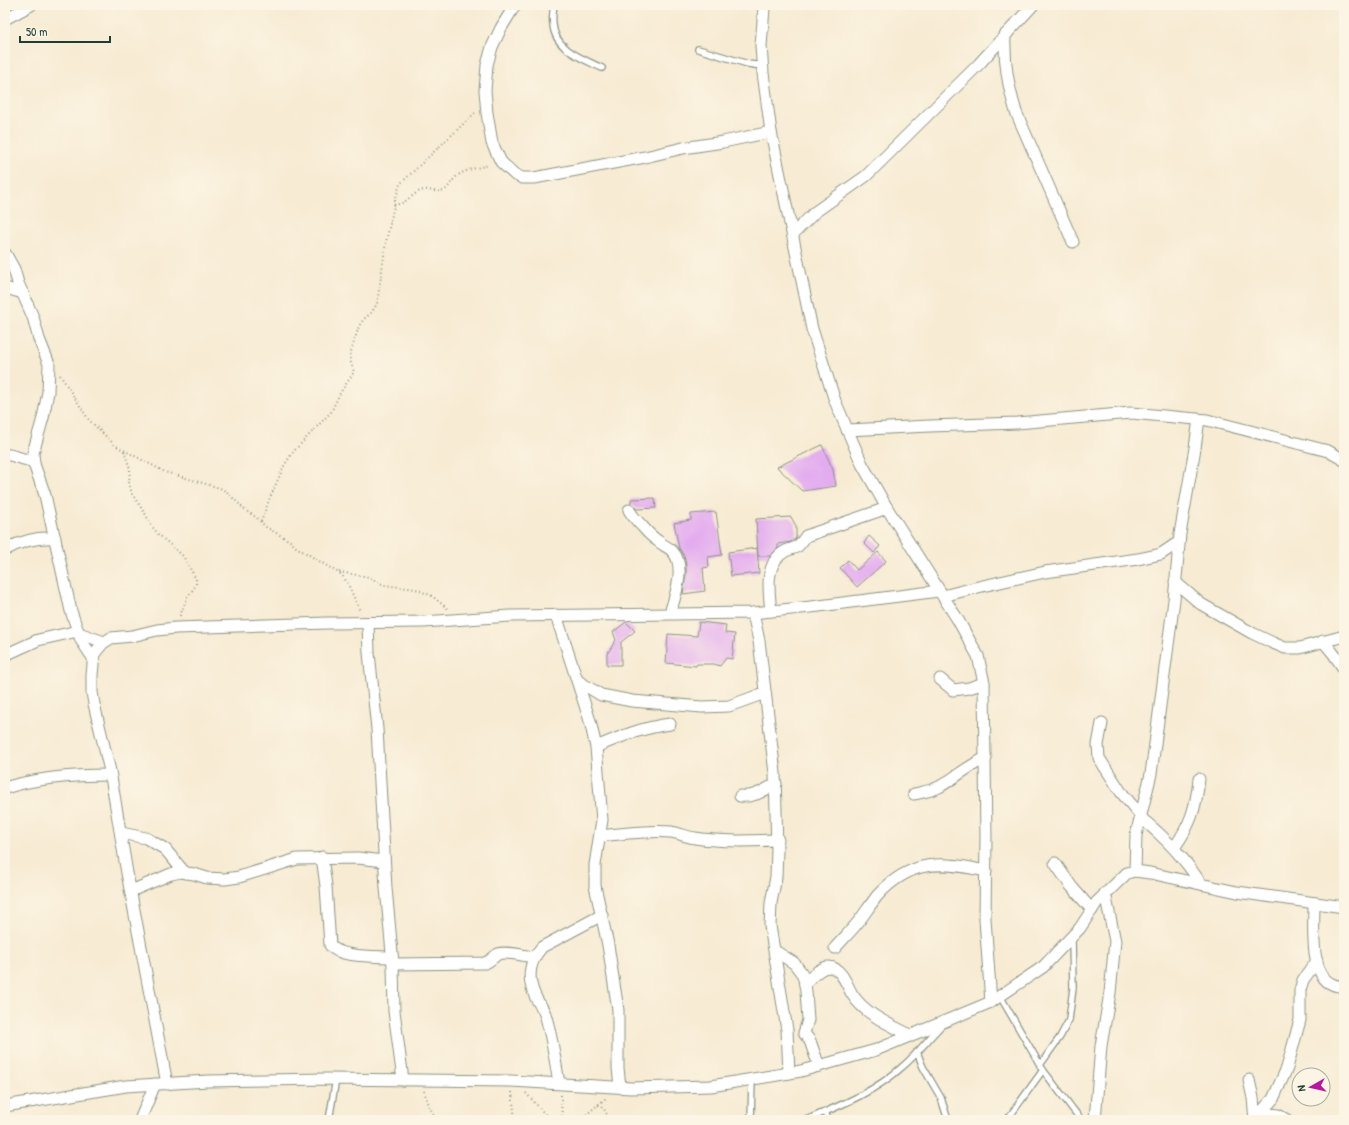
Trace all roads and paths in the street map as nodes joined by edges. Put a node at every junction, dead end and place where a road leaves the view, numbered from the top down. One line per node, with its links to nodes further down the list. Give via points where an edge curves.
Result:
1 (30, 5): 6 (street)
2 (515, 5): 11 (street, via 492,47 487,65)
3 (554, 5): 10 (lane, via 553,26 558,40 568,51)
4 (1033, 5): 7 (street)
5 (764, 6): 9 (street)
6 (5, 19)
7 (1005, 35): 15 (street, via 866,176 815,212); 16 (street, via 1004,57 1009,90 1016,112)
8 (698, 48): 9 (lane)
9 (762, 66): 12 (street)
10 (602, 68)
11 (486, 103): 13 (street, via 492,143); 14 (path, via 400,184)
12 (771, 132): 13 (street, via 534,178 522,178); 15 (street)
13 (501, 162): 14 (path, via 461,174 446,190 423,190)
14 (394, 206): 29 (path, via 377,304 359,326 350,355 354,372 331,412 284,466)
15 (792, 234): 22 (street, via 812,329 835,402)
16 (1073, 242)
17 (5, 253): 19 (street)
18 (5, 290): 19 (street)
19 (23, 293): 20 (street)
20 (49, 364): 23 (path, via 62,377 89,420 116,446); 26 (street, via 48,392 33,453)
21 (1199, 419): 22 (street, via 1131,413 1017,423); 25 (street, via 1328,451); 31 (street)
22 (847, 430): 27 (street, via 862,464)
23 (123, 449): 29 (path, via 165,472 220,488); 42 (path, via 130,469 132,494 151,525 183,556 196,579)
24 (5, 455): 26 (street)
25 (1344, 460)
26 (34, 462): 30 (street)
27 (887, 508): 35 (street); 36 (street, via 806,536 798,546 783,552 772,564 769,593)
28 (629, 510): 38 (street, via 633,519 678,558 676,594)
29 (261, 522): 33 (path, via 316,560)
30 (55, 538): 32 (street, via 27,540); 43 (street, via 71,611)
31 (1179, 542): 34 (street); 35 (street, via 1161,554 1138,559 1045,572)
32 (5, 550)
33 (339, 572): 40 (path, via 369,577 384,585 416,589 432,596); 41 (path, via 348,584)
34 (1175, 582): 45 (street, via 1201,604 1272,643 1285,648 1300,648); 64 (street, via 1151,774)
35 (941, 593): 36 (street); 52 (street, via 978,656)
36 (771, 611): 37 (street)
37 (753, 612): 38 (street); 53 (street)
38 (670, 613): 39 (street)
39 (556, 615): 40 (street); 51 (street)
40 (459, 620): 41 (street)
41 (366, 623): 42 (street); 70 (street, via 377,729)
42 (176, 628): 46 (street, via 111,638)
43 (79, 632): 46 (street); 47 (street, via 38,640); 48 (street, via 81,640)
44 (1344, 636): 45 (street)
45 (1323, 641): 49 (street)
46 (104, 642): 48 (street)
47 (5, 655)
48 (93, 658): 58 (street, via 92,692)
49 (1344, 669)
50 (940, 679): 52 (street, via 953,690)
51 (578, 681): 53 (street, via 602,695 632,701 702,707 729,706); 56 (street)
52 (984, 683): 57 (street)
53 (765, 694): 60 (street)
54 (1102, 723): 64 (street, via 1098,745 1099,758)
55 (670, 724): 56 (street, via 650,726)
56 (596, 747): 66 (street, via 602,820)
57 (986, 758): 62 (street, via 938,788); 72 (street)
58 (110, 775): 61 (street, via 32,780); 65 (street)
59 (1199, 779): 68 (street, via 1192,817)
60 (776, 784): 63 (street, via 756,794); 67 (street)
61 (5, 788)
62 (914, 794)
63 (740, 796)
64 (1141, 817): 68 (street); 73 (street, via 1136,835)
65 (121, 833): 74 (street, via 146,838 165,849); 76 (street)
66 (600, 836): 67 (street, via 651,832 748,842); 81 (street, via 595,865 595,886)
67 (778, 840): 84 (street, via 770,926)
68 (1174, 848): 75 (street)
69 (322, 858): 70 (street); 74 (street, via 297,859 232,878 207,878); 86 (street, via 330,945 341,953)
70 (384, 861): 86 (street)
71 (1055, 863): 80 (street)
72 (986, 871): 83 (street, via 959,865 933,864 906,873 890,883 876,897); 90 (street, via 985,919)
73 (1135, 871): 75 (street); 77 (street, via 1126,873)
74 (185, 873): 76 (street, via 171,874)
75 (1201, 884): 78 (street)
76 (131, 891): 105 (street)
77 (1105, 893): 80 (street); 125 (street, via 1115,941 1101,1046)
78 (1314, 903): 79 (street); 87 (street, via 1313,945)
79 (1344, 907)
80 (1092, 910): 82 (street)
81 (602, 915): 85 (street, via 542,947); 106 (street, via 618,1010)
82 (1072, 936): 90 (street, via 1043,967); 95 (lane, via 1073,988 1069,1020)
83 (835, 948)
84 (775, 951): 88 (street, via 794,963 801,972); 96 (street)
85 (534, 957): 86 (street, via 504,953 485,963); 103 (street, via 530,974 532,987 544,1012)
86 (392, 961): 99 (street, via 394,1011)
87 (1317, 961): 89 (street, via 1325,979); 110 (street, via 1303,980 1300,990 1300,1020 1287,1068 1273,1099)
88 (805, 984): 92 (street, via 818,971 830,967 844,978 852,994 865,1009); 94 (street, via 808,1020 804,1033 810,1041)
89 (1344, 987)
90 (996, 999): 91 (street); 95 (lane)
91 (944, 1022): 92 (street); 93 (lane)
92 (912, 1036): 94 (street, via 876,1050)
93 (917, 1052): 109 (lane, via 874,1088); 122 (lane, via 941,1098)
94 (819, 1066): 96 (street)
95 (1042, 1068): 123 (lane); 124 (lane)
96 (789, 1073): 98 (street)
97 (336, 1079): 99 (street); 105 (street); 112 (lane)
98 (752, 1079): 106 (street, via 711,1086); 119 (lane)
99 (403, 1080): 100 (street)
100 (420, 1080): 102 (street); 113 (path)
101 (1248, 1080): 110 (street)
102 (512, 1081): 103 (street); 114 (path); 115 (path)
103 (560, 1083): 106 (street); 116 (path)
104 (155, 1084): 105 (street); 108 (street, via 126,1086); 111 (street)
105 (167, 1084)
106 (618, 1087): 107 (path)
107 (598, 1105): 117 (path); 118 (path, via 604,1109)
108 (5, 1106)
109 (825, 1112): 120 (lane); 121 (lane)
110 (1256, 1115): 126 (street, via 1278,1115)
111 (140, 1120)
112 (329, 1120)
113 (437, 1120)
114 (515, 1120)
115 (550, 1120)
116 (562, 1120)
117 (580, 1120)
118 (610, 1120)
119 (751, 1120)
120 (806, 1120)
121 (828, 1120)
122 (948, 1120)
123 (1007, 1120)
124 (1081, 1120)
125 (1095, 1120)
126 (1287, 1120)

